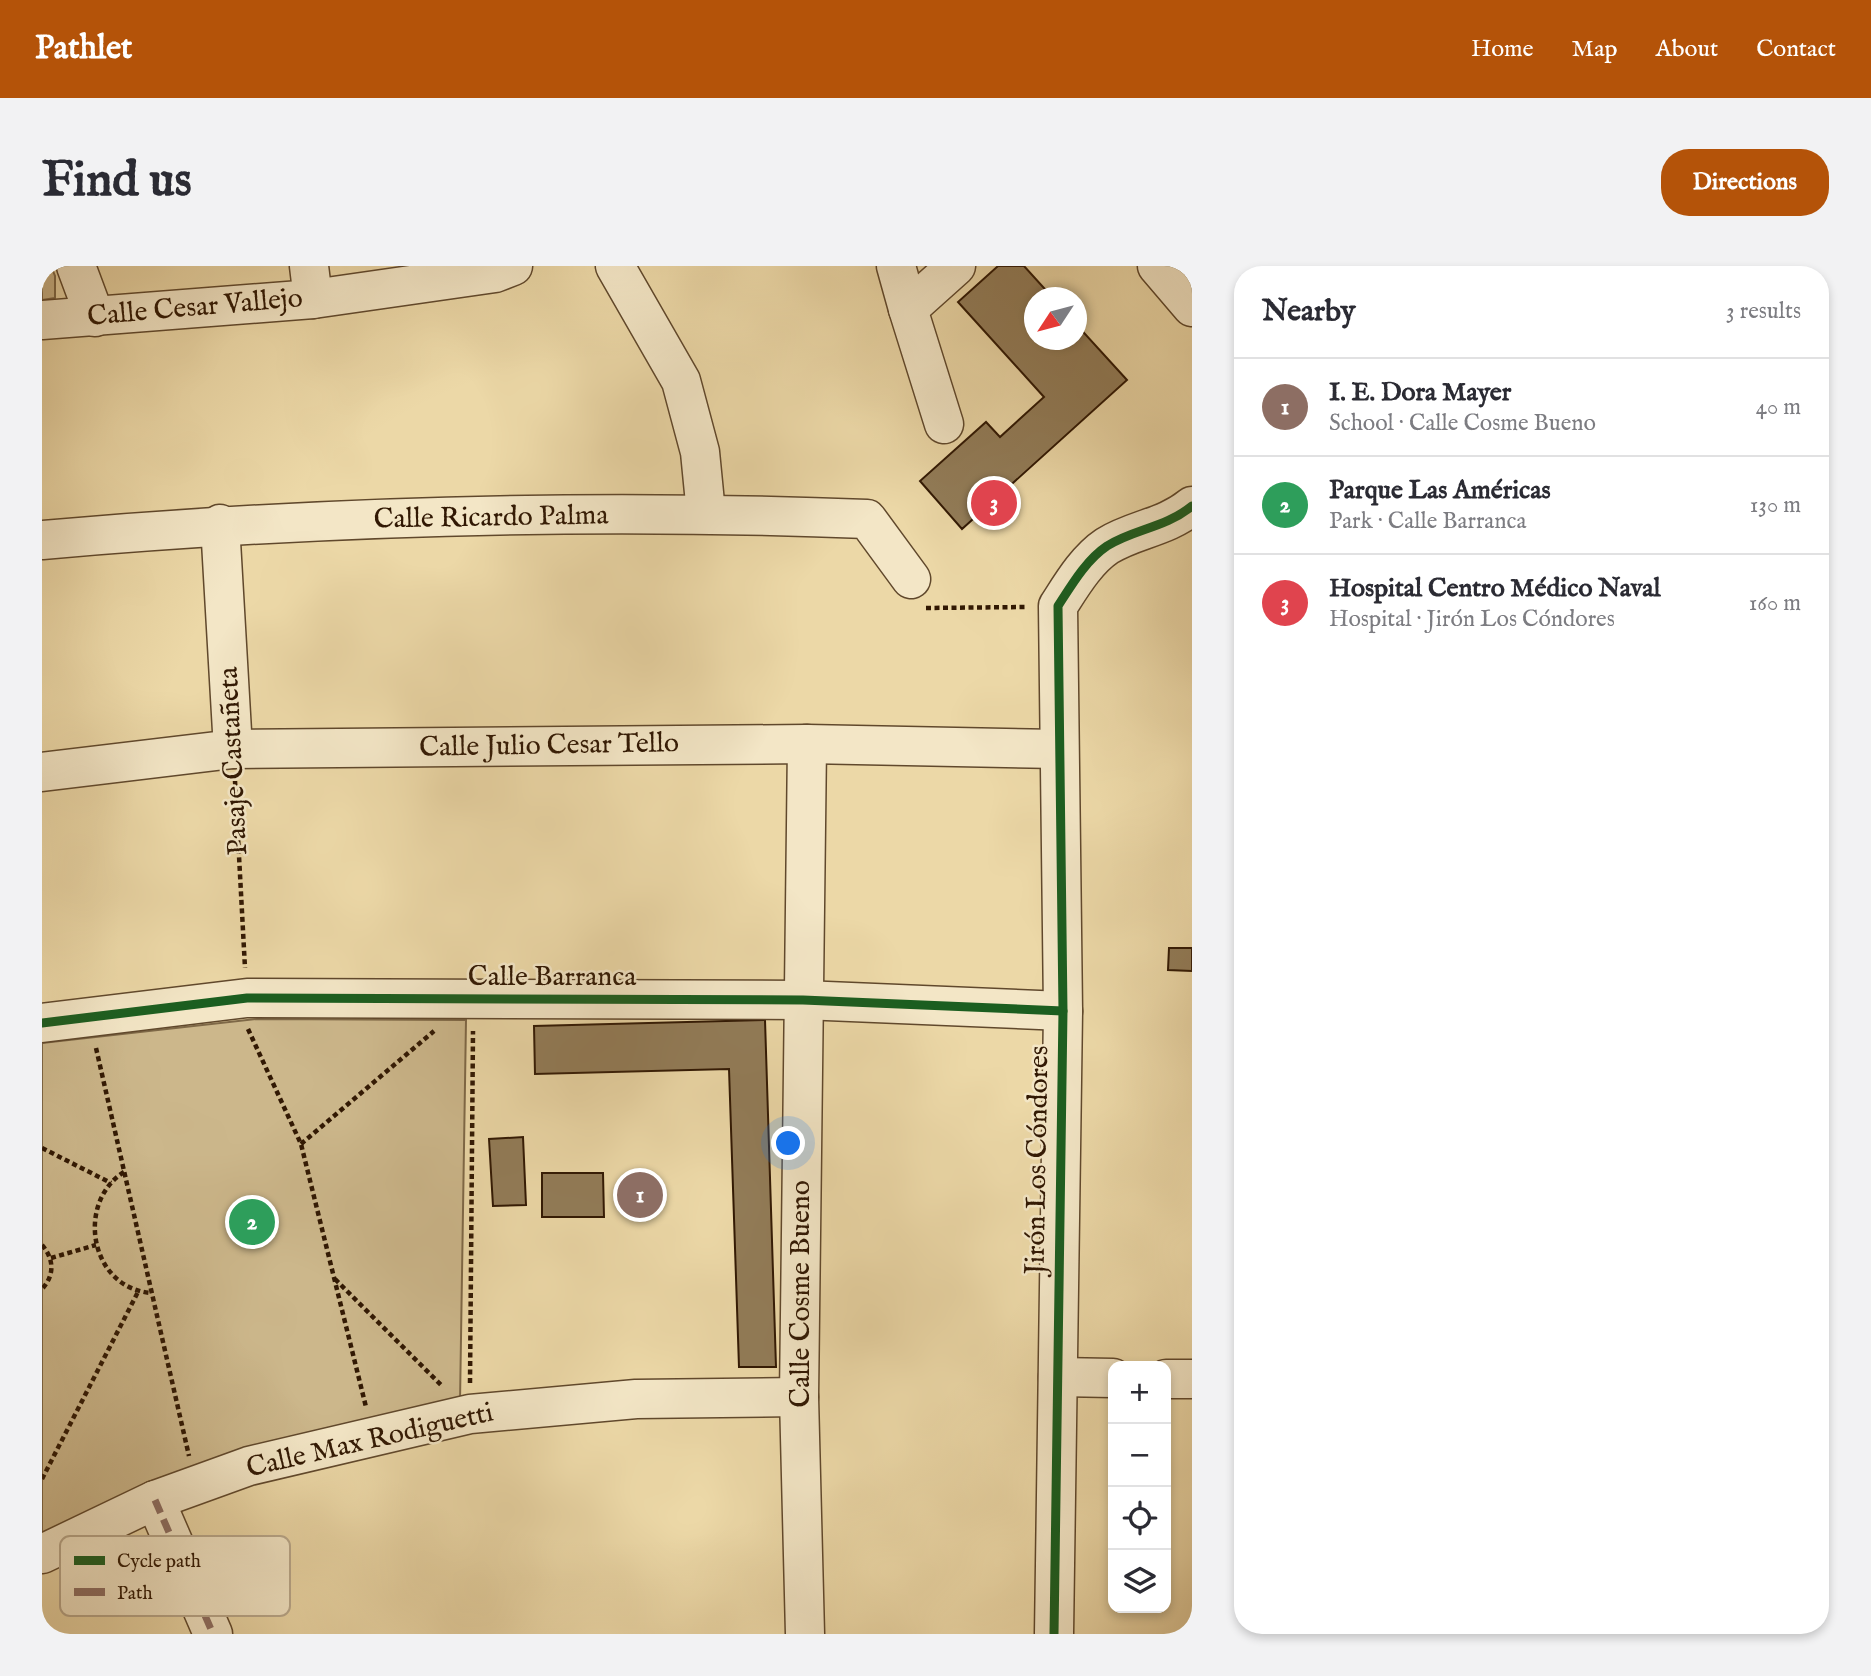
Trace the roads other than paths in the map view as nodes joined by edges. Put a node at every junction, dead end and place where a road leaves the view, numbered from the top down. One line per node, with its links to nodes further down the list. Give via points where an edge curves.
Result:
1 (76, 266): 10 (street)
2 (513, 266): 7 (street, Calle Cesar Vallejo, via 495,273)
3 (615, 266): 13 (street, via 681,381 699,452)
4 (896, 266): 9 (street)
5 (956, 266): 9 (street)
6 (1157, 266): 8 (street)
7 (311, 283): 10 (street, Calle Cesar Vallejo)
8 (1191, 303)
9 (908, 309): 12 (street)
10 (95, 317): 11 (street, Calle Cesar Vallejo)
11 (42, 320)
12 (944, 424)
13 (706, 513): 15 (street, Calle Ricardo Palma); 17 (street, Calle Ricardo Palma, via 867,519)
14 (1186, 521): 19 (street, Jirón Los Cóndores, via 1107,547 1078,575 1058,606)
15 (220, 524): 16 (street, Calle Ricardo Palma); 20 (street, Pasaje Castañeta)
16 (42, 540)
17 (912, 593)
18 (807, 744): 19 (street, Calle Julio Cesar Tello); 20 (street, Calle Julio Cesar Tello); 22 (street, Calle Cosme Bueno)
19 (1058, 748): 23 (street, Jirón Los Cóndores)
20 (233, 749): 21 (street, Calle Julio Cesar Tello)
21 (42, 772)
22 (803, 1000): 23 (street, Calle Barranca); 24 (street, Calle Barranca, via 241,999); 29 (street, Calle Cosme Bueno)
23 (1063, 1011): 25 (street, Jirón Los Cóndores)
24 (42, 1023)
25 (1058, 1377): 26 (street); 38 (street, Jirón Los Cóndores)
26 (1108, 1378)
27 (1171, 1379): 28 (street)
28 (1192, 1379)
29 (799, 1397): 30 (street, Calle Max Rodiguetti, via 636,1399 470,1414 249,1466); 37 (street, Calle Cosme Bueno)
30 (155, 1500): 31 (street, Calle Max Rodiguetti); 32 (street)
31 (80, 1536)
32 (171, 1536)
33 (60, 1545): 34 (street, Calle Max Rodiguetti)
34 (42, 1554)
35 (205, 1616): 36 (street)
36 (213, 1634)
37 (805, 1634)
38 (1054, 1634)

